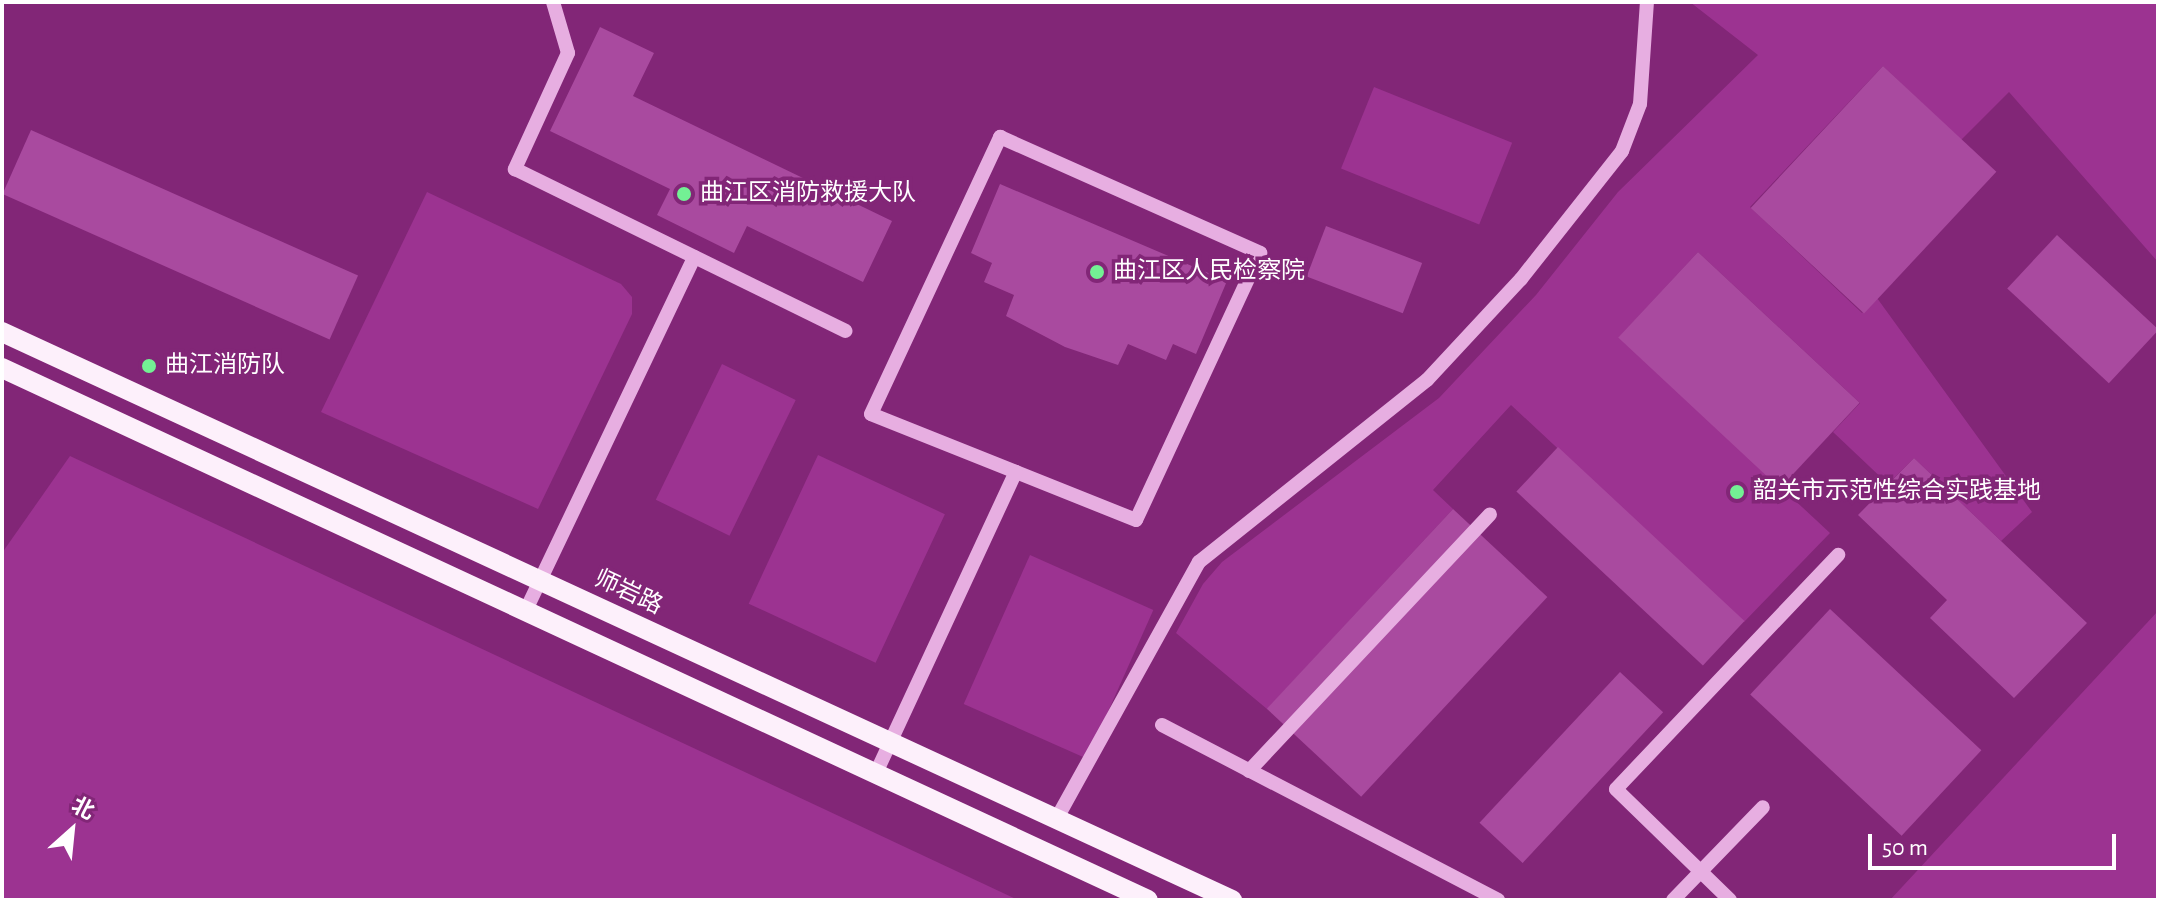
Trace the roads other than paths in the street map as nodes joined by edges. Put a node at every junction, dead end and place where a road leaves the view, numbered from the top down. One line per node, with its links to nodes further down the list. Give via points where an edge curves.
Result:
1 (553, 2): 3 (street, via 568,53 515,169)
2 (1647, 2): 17 (street, via 1640,104 1622,151 1521,279 1427,380 1199,562)
3 (694, 257): 4 (street); 10 (street)
4 (845, 331)
5 (2, 332): 10 (main road, 师岩路)
6 (2, 368): 11 (main road)
7 (1016, 472): 7 (street, via 1136,520 1260,253 1000,137 871,414); 13 (street)
8 (1490, 514): 14 (street)
9 (1838, 555): 18 (street, via 1616,789)
10 (540, 581): 11 (street); 13 (main road, 师岩路)
11 (526, 610): 15 (main road)
12 (1162, 725): 14 (street)
13 (890, 743): 15 (street); 17 (main road, 师岩路)
14 (1249, 771): 21 (street)
15 (876, 773): 19 (main road)
16 (1763, 807): 18 (street)
17 (1057, 818): 20 (main road, 师岩路)
18 (1701, 872): 22 (street); 23 (street)
19 (1148, 900)
20 (1232, 900)
21 (1498, 900)
22 (1673, 900)
23 (1730, 900)

